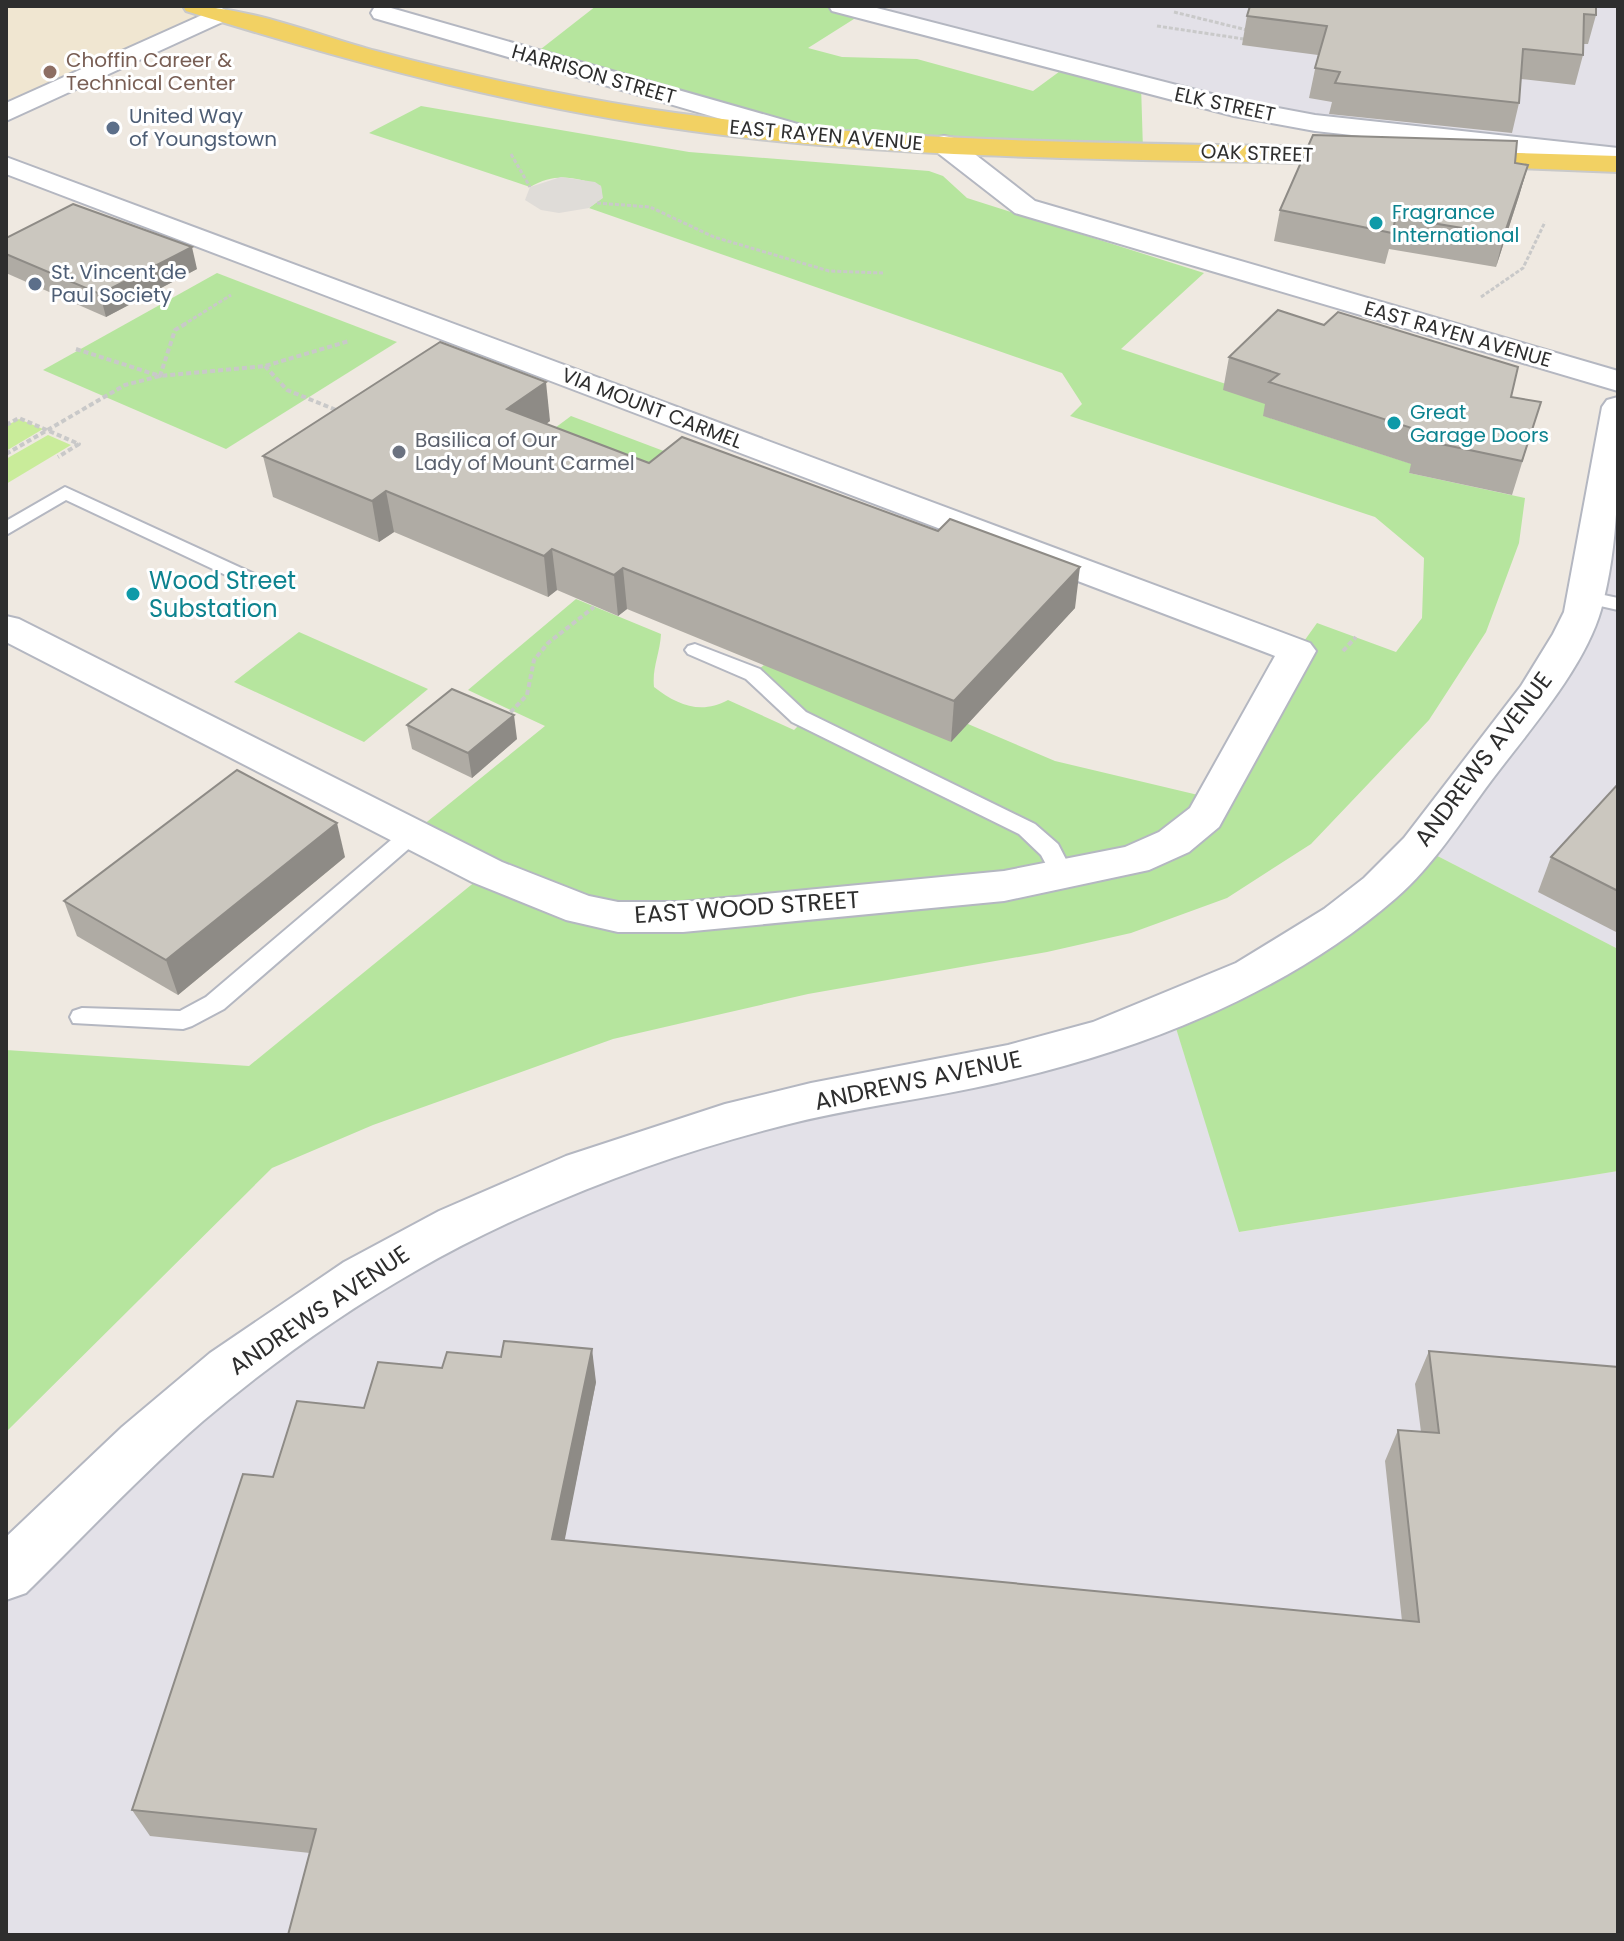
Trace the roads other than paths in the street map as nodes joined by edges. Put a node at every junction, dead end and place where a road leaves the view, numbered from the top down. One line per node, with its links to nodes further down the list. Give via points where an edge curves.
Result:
1 (195, 6): 5 (main road, EAST RAYEN AVENUE)
2 (460, 6): 6 (street)
3 (841, 6): 10 (street, ELK STREET, via 1234,108 1315,123)
4 (383, 13): 6 (street, HARRISON STREET)
5 (220, 14): 7 (street); 8 (main road, EAST RAYEN AVENUE, via 473,83 697,123)
6 (430, 27): 8 (street, HARRISON STREET)
7 (6, 113)
8 (806, 135): 9 (main road, EAST RAYEN AVENUE)
9 (944, 144): 11 (main road, OAK STREET); 13 (street, EAST RAYEN AVENUE, via 1025,207)
10 (1618, 156)
11 (1618, 164)
12 (6, 165): 20 (street, VIA MOUNT CARMEL)
13 (1618, 381)
14 (1618, 407): 17 (street, ANDREWS AVENUE)
15 (6, 529): 16 (lane, via 65,493)
16 (254, 581)
17 (1601, 601): 24 (street, ANDREWS AVENUE, via 1436,826 1381,888 1258,969 1171,1012 1095,1039 1008,1063 786,1107 655,1143 551,1182 422,1242 245,1356 183,1406)
18 (6, 627): 21 (street, EAST WOOD STREET)
19 (695, 650): 22 (lane, via 753,674 799,717 1027,829 1050,850)
20 (1297, 651): 22 (street, EAST WOOD STREET, via 1205,817 1174,842 1134,860)
21 (412, 834): 22 (street, EAST WOOD STREET, via 487,872 581,909 618,917 683,917 1004,886); 23 (lane, via 215,1003 183,1020)
22 (1063, 875)
23 (82, 1017)
24 (6, 1574)

